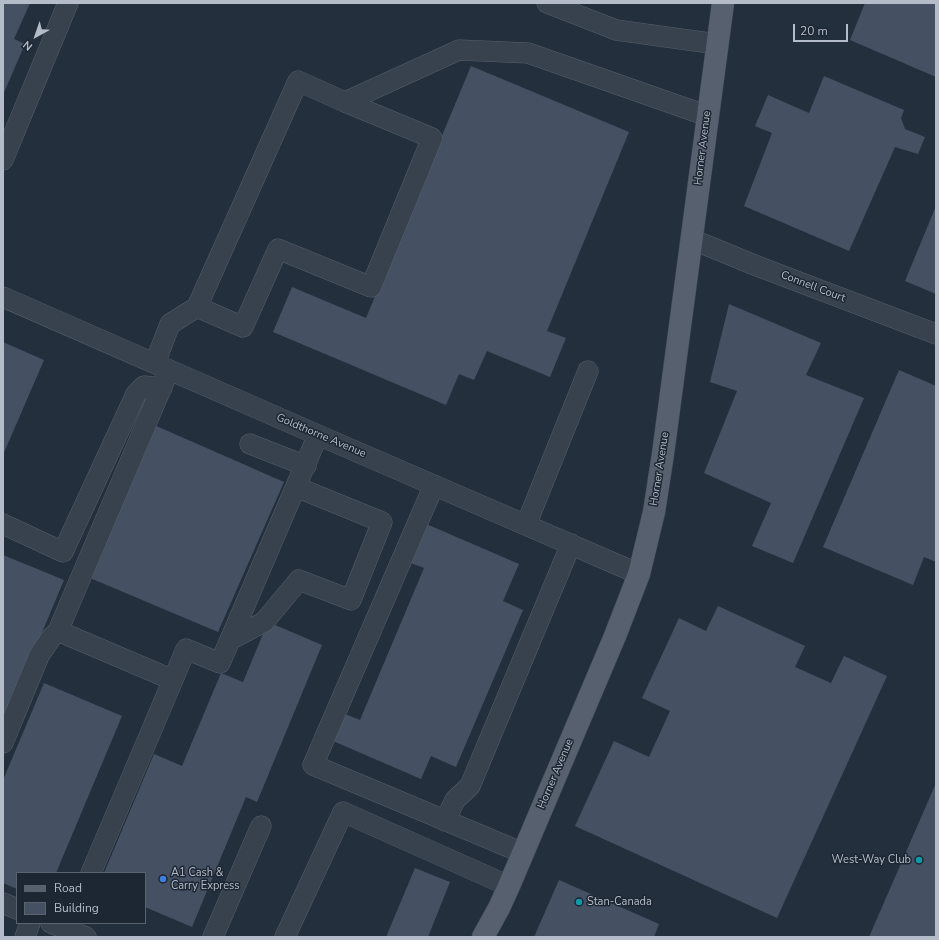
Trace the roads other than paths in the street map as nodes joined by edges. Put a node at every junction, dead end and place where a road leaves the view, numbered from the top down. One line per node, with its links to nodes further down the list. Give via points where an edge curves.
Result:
1 (68, 3): 7 (street)
2 (547, 3): 4 (street, via 616,30)
3 (723, 3): 4 (main road, Horner Avenue)
4 (717, 44): 6 (main road, Horner Avenue)
5 (345, 102): 6 (street, via 459,50 528,53); 10 (street, via 298,81); 10 (street, via 432,138 371,287 278,249 243,328)
6 (708, 116): 8 (main road, Horner Avenue)
7 (3, 160)
8 (691, 239): 11 (street, Connell Court); 23 (main road, Horner Avenue, via 654,512)
9 (3, 297): 12 (street, Goldthorne Avenue)
10 (197, 307): 12 (street, via 170,324)
11 (936, 334)
12 (162, 366): 14 (street); 15 (street, Goldthorne Avenue)
13 (588, 371): 21 (street)
14 (162, 388): 20 (street, via 144,386 136,394 63,552); 24 (street)
15 (318, 435): 17 (street); 18 (street, Goldthorne Avenue)
16 (250, 444): 17 (street)
17 (306, 466): 19 (street)
18 (434, 485): 21 (street, Goldthorne Avenue); 28 (street, via 314,765)
19 (296, 486): 25 (street); 25 (street, via 382,522 351,600 299,580 264,622)
20 (3, 524)
21 (526, 525): 22 (street, Goldthorne Avenue)
22 (571, 544): 23 (street, Goldthorne Avenue); 28 (street, via 470,786 455,800)
23 (639, 574): 30 (main road, Horner Avenue)
24 (58, 631): 26 (street); 27 (street, via 39,656)
25 (230, 640): 26 (street, via 220,664 186,648)
26 (173, 680): 31 (street)
27 (3, 743)
28 (446, 820): 30 (street)
29 (260, 826): 42 (street)
30 (523, 853): 32 (main road, Horner Avenue)
31 (90, 872)
32 (509, 886): 34 (main road, Horner Avenue); 43 (street, via 343,812)
33 (3, 903): 35 (street)
34 (499, 908): 44 (main road, Horner Avenue); 45 (main road, Horner Avenue)
35 (16, 909)
36 (30, 924): 39 (street)
37 (54, 924): 40 (street)
38 (94, 924): 41 (street)
39 (25, 937)
40 (86, 937)
41 (89, 937)
42 (213, 937)
43 (285, 937)
44 (483, 937)
45 (491, 937)

